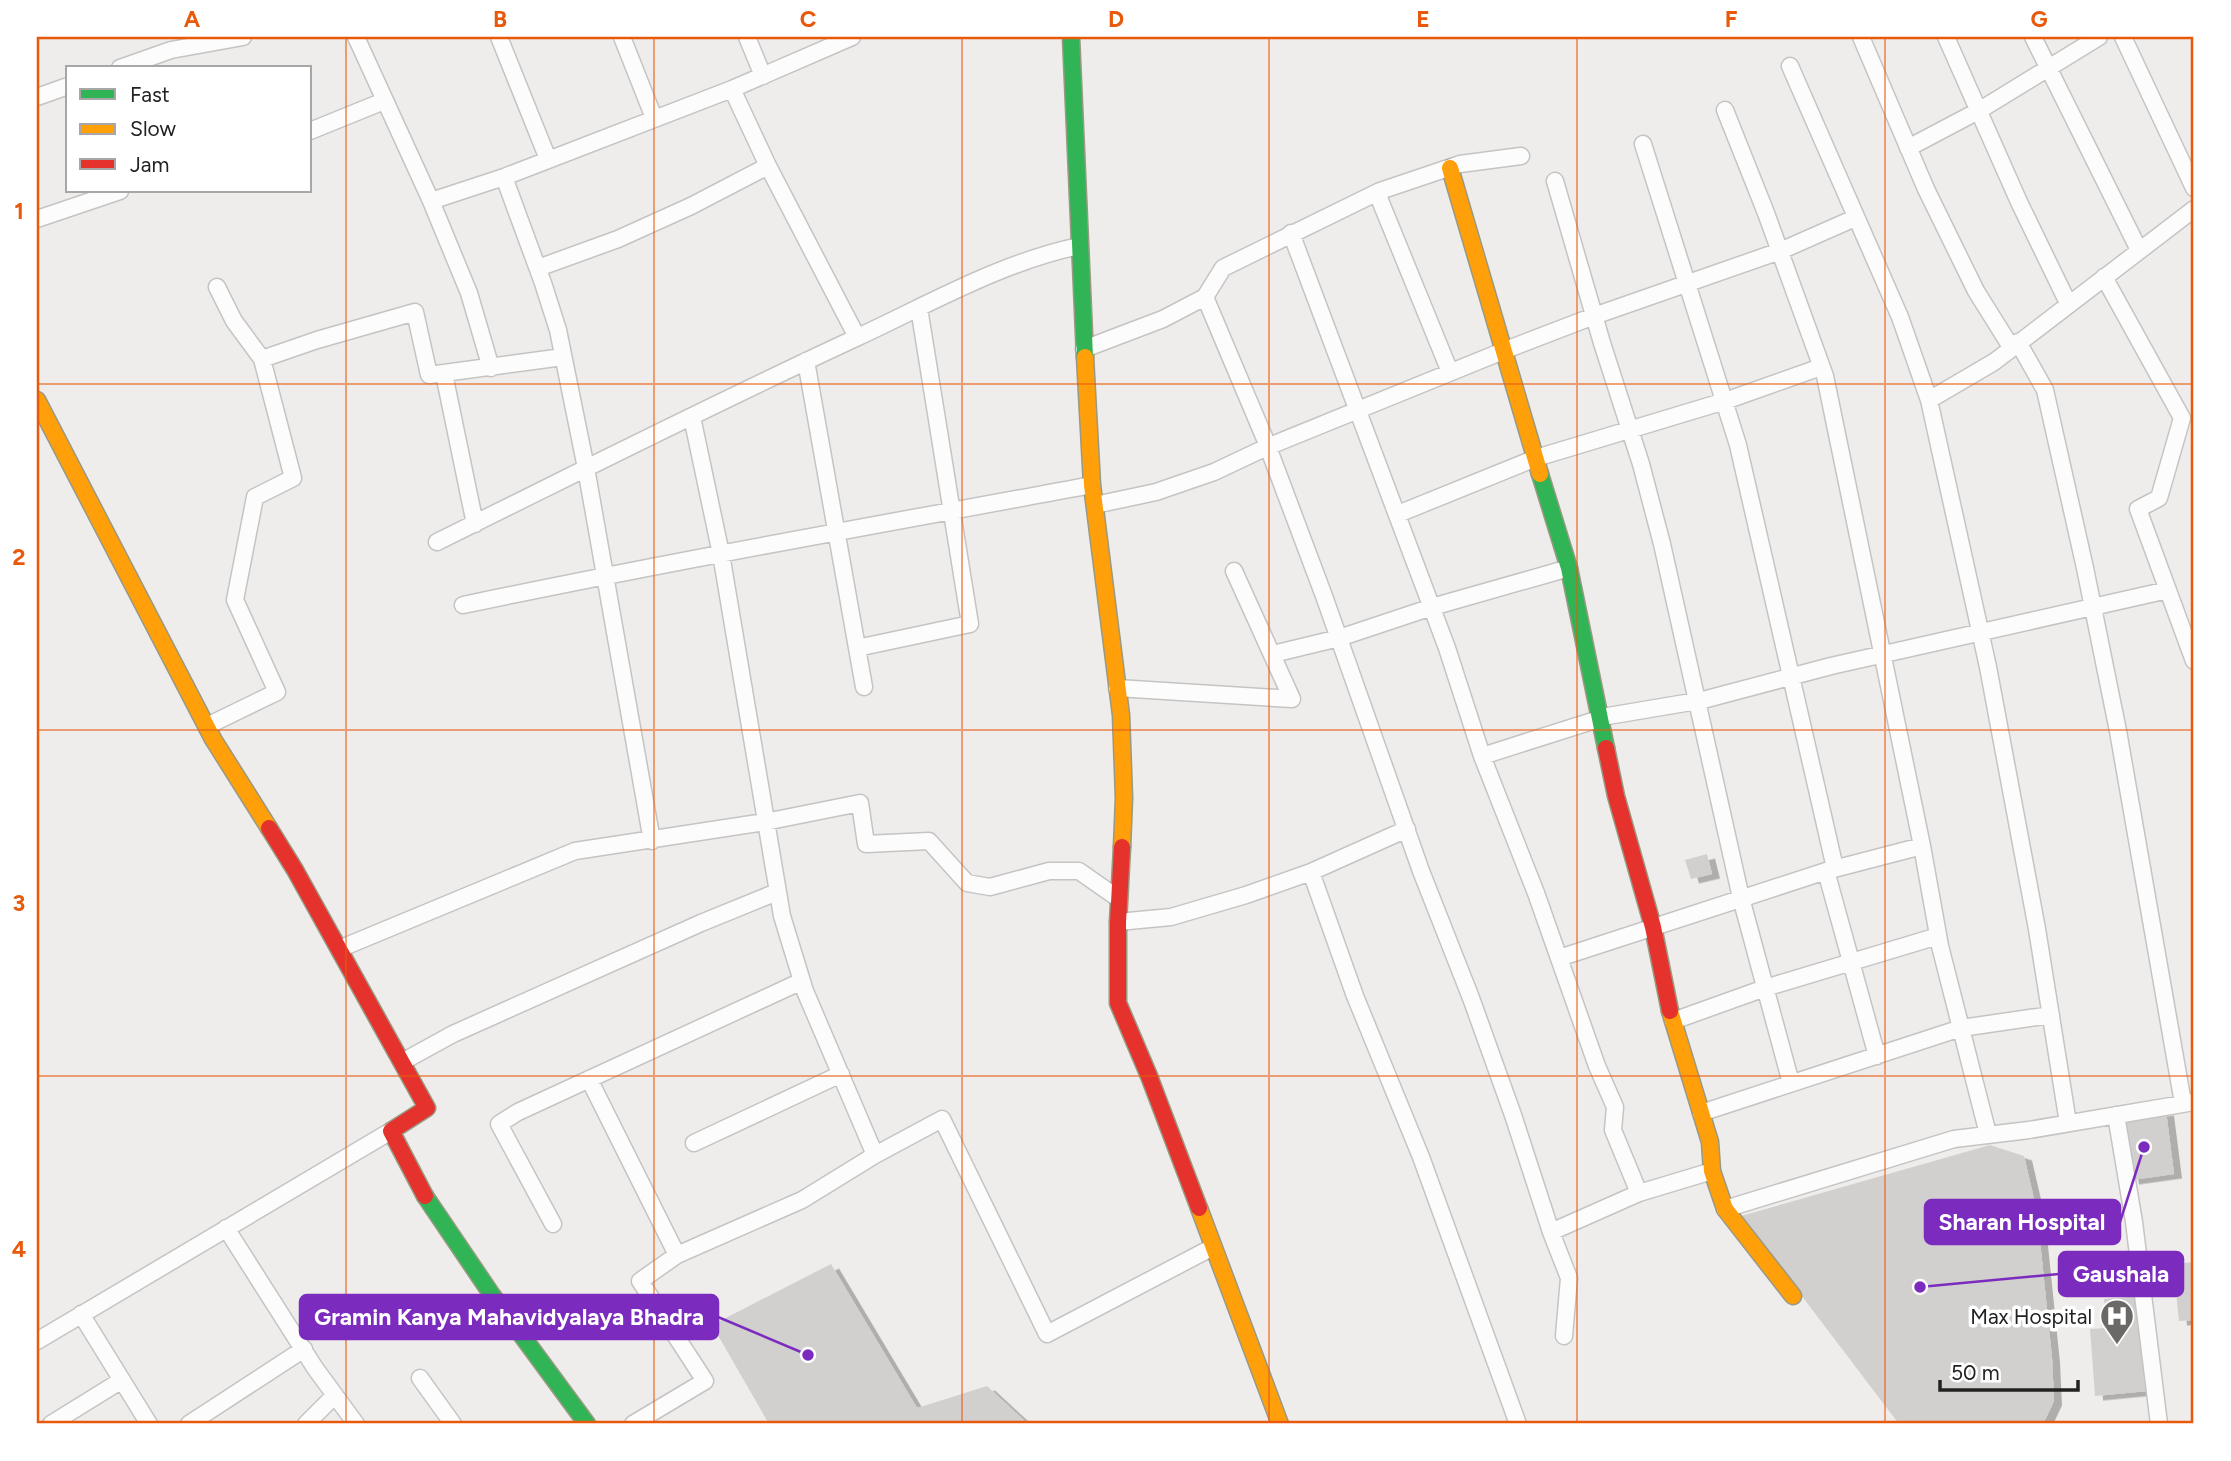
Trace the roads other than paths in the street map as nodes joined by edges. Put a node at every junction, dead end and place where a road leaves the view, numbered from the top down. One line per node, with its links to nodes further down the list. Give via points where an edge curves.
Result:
1 (243, 37): 13 (street, via 171,50)
2 (356, 37): 20 (street)
3 (499, 37): 28 (street)
4 (622, 37): 23 (street)
5 (747, 37): 16 (street)
6 (852, 37): 16 (street)
7 (1071, 37): 41 (street)
8 (1861, 37): 26 (street)
9 (1946, 37): 22 (street)
10 (2033, 37): 15 (street)
11 (2099, 37): 15 (street)
12 (2123, 37): 33 (street)
13 (126, 66)
14 (1790, 66): 38 (street)
15 (2047, 68): 22 (street); 42 (street)
16 (763, 76): 18 (street)
17 (66, 87): 19 (street)
18 (732, 89): 23 (street); 29 (street)
19 (37, 97)
20 (384, 101): 24 (street); 36 (street)
21 (1725, 110): 43 (street)
22 (1980, 110): 26 (street); 49 (street)
23 (654, 118): 28 (street)
24 (312, 130)
25 (1643, 144): 46 (street)
26 (1908, 148): 53 (street, via 1976,291)
27 (1521, 156): 30 (street)
28 (548, 159): 31 (street)
29 (768, 166): 44 (street, via 691,206); 52 (street)
30 (1450, 168): 35 (street); 55 (street)
31 (504, 177): 36 (street); 44 (street)
32 (1555, 181): 51 (street)
33 (2194, 188)
34 (117, 192): 39 (street)
35 (1377, 193): 40 (street); 61 (street)
36 (431, 201): 60 (street, via 469,293)
37 (2194, 209): 42 (street)
38 (1855, 218): 43 (street); 64 (street, via 1900,317)
39 (37, 219)
40 (1291, 233): 48 (street, via 1223,268); 66 (street)
41 (1079, 246): 50 (street, via 1043,254); 54 (street)
42 (2139, 250): 45 (street)
43 (1780, 251): 46 (street); 59 (street)
44 (538, 268): 56 (street)
45 (2104, 277): 49 (street); 83 (street, via 2182,418 2159,498 2138,509)
46 (1688, 283): 51 (street); 65 (street)
47 (217, 286): 57 (street, via 234,321)
48 (1205, 297): 54 (street, via 1163,319); 69 (street)
49 (2068, 303): 53 (street)
50 (919, 308): 52 (street); 74 (street)
51 (1594, 316): 55 (street); 68 (street)
52 (856, 337): 58 (street)
53 (2015, 345): 64 (street); 85 (street, via 2045,390)
54 (1084, 349): 72 (street)
55 (1503, 351): 61 (street); 70 (street)
56 (563, 357): 60 (street); 71 (street)
57 (262, 359): 62 (street, via 415,312 429,374); 98 (street, via 293,478 256,496 235,600 277,692)
58 (806, 361): 67 (street); 77 (street)
59 (1821, 367): 65 (street); 91 (street)
60 (491, 368): 62 (street)
61 (1450, 372): 66 (street)
62 (444, 374): 76 (street)
63 (37, 400): 98 (street)
64 (1929, 400): 87 (street)
65 (1725, 401): 68 (street); 93 (street)
66 (1358, 410): 69 (street); 75 (street)
67 (692, 417): 71 (street); 79 (street)
68 (1630, 430): 70 (street); 96 (street)
69 (1267, 447): 73 (street, via 1156,492); 88 (street)
70 (1535, 458): 75 (street); 80 (street)
71 (586, 468): 76 (street); 82 (street)
72 (1092, 485): 73 (street); 74 (street)
73 (1095, 505): 95 (street)
74 (953, 511): 77 (street); 89 (street, via 970,624)
75 (1398, 514): 86 (street)
76 (475, 524): 78 (street)
77 (836, 532): 79 (street); 89 (street)
78 (438, 542)
79 (721, 554): 82 (street); 100 (street)
80 (1569, 568): 86 (street); 97 (street)
81 (1234, 571): 90 (street)
82 (606, 575): 84 (street); 102 (street)
83 (2168, 590): 85 (street); 92 (street)
84 (463, 605)
85 (2093, 606): 87 (street); 125 (street)
86 (1432, 607): 88 (street); 99 (street)
87 (1980, 633): 91 (street); 117 (street)
88 (1339, 638): 90 (street); 101 (street)
89 (857, 648): 94 (street)
90 (1273, 654): 95 (street, via 1292,699)
91 (1883, 655): 93 (street); 103 (street)
92 (2194, 661)
93 (1791, 677): 96 (street); 104 (street)
94 (864, 687)
95 (1117, 688): 108 (street, via 1124,798)
96 (1698, 701): 97 (street); 107 (street)
97 (1600, 719): 99 (street); 110 (street, via 1616,796)
98 (207, 726): 112 (street)
99 (1482, 756): 113 (street)
100 (765, 822): 102 (street); 106 (street); 108 (street, via 860,803 866,844 929,841 967,883 990,887 1049,872 1079,871)
101 (1406, 829): 105 (street); 138 (street, via 1494,1063)
102 (652, 841): 112 (street, via 575,851)
103 (1922, 846): 104 (street); 111 (street)
104 (1831, 869): 107 (street); 114 (street)
105 (1311, 872): 109 (street, via 1171,917); 149 (street, via 1355,996 1421,1157)
106 (777, 891): 115 (street); 121 (street, via 453,1034)
107 (1741, 898): 110 (street); 116 (street)
108 (1119, 899): 109 (street)
109 (1118, 922): 139 (street, via 1118,1003)
110 (1653, 927): 113 (street); 118 (street)
111 (1938, 936): 114 (street); 119 (street)
112 (339, 949): 121 (street)
113 (1559, 958): 134 (street, via 1615,1107 1613,1130)
114 (1852, 962): 116 (street); 120 (street)
115 (802, 981): 122 (street); 123 (street)
116 (1765, 988): 118 (street); 124 (street)
117 (2051, 1015): 119 (street); 128 (street)
118 (1673, 1021): 126 (street)
119 (1961, 1028): 120 (street); 130 (street)
120 (1877, 1056): 124 (street)
121 (401, 1062): 129 (street, via 427,1108)
122 (841, 1074): 131 (street); 132 (street)
123 (589, 1079): 136 (street, via 499,1124); 140 (street)
124 (1791, 1083): 126 (street)
125 (2189, 1102): 127 (street)
126 (1701, 1113): 133 (street)
127 (2116, 1115): 128 (street); 159 (street)
128 (2068, 1123): 130 (street)
129 (391, 1131): 137 (street); 156 (street, via 429,1203)
130 (1988, 1134): 135 (street, via 1954,1139)
131 (694, 1143)
132 (875, 1155): 139 (street, via 942,1119 1047,1334); 140 (street, via 803,1200)
133 (1712, 1171): 134 (street); 135 (street)
134 (1639, 1193): 138 (street)
135 (1725, 1209): 141 (street)
136 (553, 1224)
137 (226, 1228): 142 (street); 145 (street)
138 (1551, 1232): 143 (street, via 1569,1278)
139 (1213, 1247): 158 (street)
140 (677, 1255): 157 (street, via 640,1281 705,1381)
141 (1793, 1296)
142 (81, 1314): 144 (street); 147 (street)
143 (1563, 1336)
144 (37, 1341)
145 (304, 1349): 148 (street); 152 (street)
146 (420, 1377): 155 (street)
147 (122, 1380): 150 (street); 151 (street)
148 (335, 1395): 153 (street); 154 (street)
149 (1514, 1422)
150 (51, 1424)
151 (149, 1424)
152 (189, 1424)
153 (306, 1424)
154 (356, 1424)
155 (453, 1424)
156 (587, 1424)
157 (633, 1424)
158 (1280, 1424)
159 (2159, 1424)

